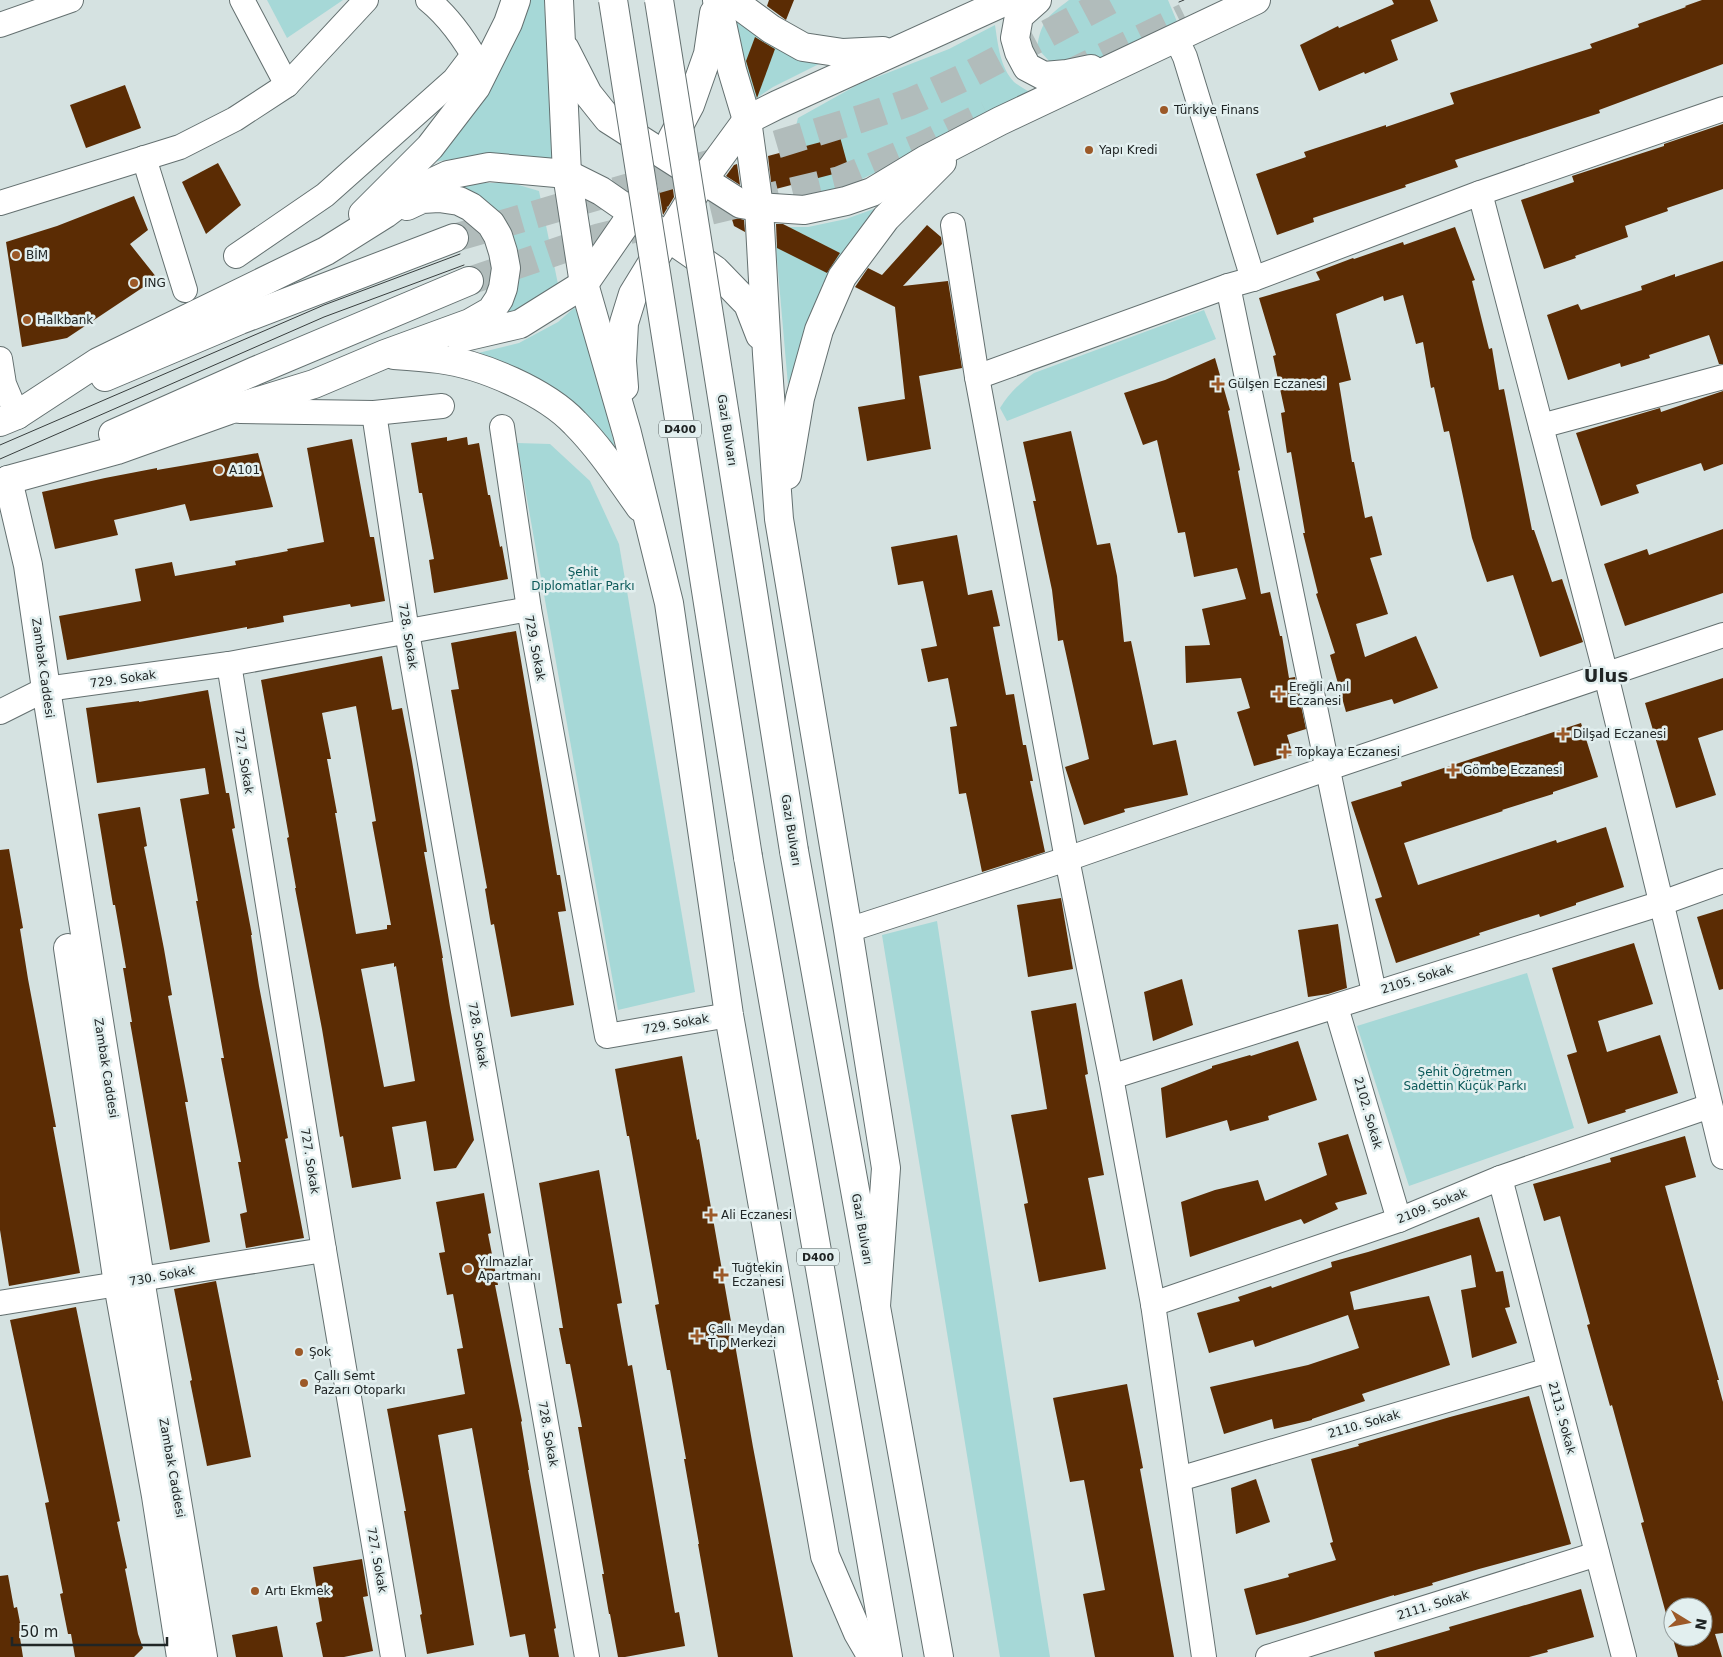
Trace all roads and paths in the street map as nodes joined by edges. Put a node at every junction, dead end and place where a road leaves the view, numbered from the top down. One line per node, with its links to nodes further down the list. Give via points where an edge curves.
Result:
1 (71, 0): 15 (street)
2 (242, 0): 21 (street)
3 (366, 0): 21 (street)
4 (428, 0): 20 (street, via 436,6)
5 (516, 0): 20 (main road, via 508,23)
6 (560, 0): 17 (main road)
7 (613, 0): 93 (main road, D400, bridge, via 748,858)
8 (659, 0): 84 (main road, Gazi Bulvarı, bridge, via 794,851)
9 (716, 0): 23 (main road); 25 (main road, via 708,54 690,105)
10 (734, 0): 18 (main road, via 771,29 803,47 843,52 881,51)
11 (1008, 0): 18 (main road)
12 (1037, 0): 19 (main road, via 1019,16 1016,38 1019,52 1028,67 1044,76)
13 (1221, 0): 16 (main road)
14 (1256, 0): 16 (main road)
15 (0, 25)
16 (1181, 27): 19 (main road); 39 (street, via 1185,57)
17 (561, 41): 25 (main road, via 588,94 608,119); 27 (main road)
18 (909, 45): 23 (main road)
19 (1131, 60): 24 (main road)
20 (478, 63): 37 (main road, via 476,87 430,146); 38 (street, via 454,80 325,195)
21 (288, 85): 26 (street, via 235,120 180,147)
22 (1723, 109): 29 (street)
23 (747, 120): 28 (main road); 31 (main road)
24 (964, 140): 31 (main road, via 872,192 846,201 804,210); 58 (main road, via 886,218 842,277 819,330 800,398)
25 (664, 154): 28 (main road); 32 (main road)
26 (144, 158): 30 (street); 43 (street)
27 (567, 174): 32 (main road, via 601,191); 33 (main road, via 490,167 448,175 418,190); 41 (main road)
28 (703, 180): 31 (main road, via 740,204); 35 (main road)
29 (1480, 193): 39 (street); 53 (street)
30 (0, 203)
31 (759, 207): 45 (main road)
32 (633, 213): 35 (main road); 41 (main road)
33 (385, 214): 37 (main road); 44 (main road, via 422,200 459,201 491,224 498,236 506,268 501,294 491,311 470,323)
34 (952, 225): 48 (street)
35 (668, 237): 45 (main road, via 714,270 748,304); 55 (main road, via 633,294 624,323 622,361)
36 (454, 238): 52 (main road, via 240,320)
37 (326, 250): 52 (main road, via 98,362)
38 (236, 256)
39 (1253, 279): 42 (street)
40 (469, 281): 56 (main road)
41 (584, 284): 44 (main road, via 520,324); 55 (main road)
42 (1228, 286): 48 (street); 67 (street)
43 (185, 290)
44 (385, 354): 50 (main road, via 314,384); 59 (main road, via 441,359 506,379 542,396 574,422)
45 (767, 354): 58 (main road)
46 (0, 359): 52 (street)
47 (1723, 376): 53 (street)
48 (976, 377): 68 (street)
49 (442, 406): 51 (street)
50 (229, 410): 51 (street); 56 (main road, via 116,450)
51 (374, 413): 61 (street, 728. Sokak)
52 (9, 419)
53 (1540, 426): 64 (street)
54 (502, 427): 60 (street)
55 (626, 433): 59 (main road)
56 (4, 481): 65 (main road, Zambak Caddesi, via 28,565)
57 (0, 516): 65 (main road, Zambak Caddesi, via 14,556)
58 (779, 519): 71 (main road)
59 (650, 520): 74 (main road, via 669,603)
60 (528, 609): 61 (street, 729. Sokak); 74 (street, 729. Sokak, via 607,1036)
61 (407, 632): 63 (street, 729. Sokak); 91 (street, 728. Sokak)
62 (1723, 635): 64 (street)
63 (229, 664): 65 (street, 729. Sokak); 80 (street, 727. Sokak)
64 (1606, 674): 67 (street); 70 (street)
65 (39, 693): 66 (street, 729. Sokak); 81 (main road, Zambak Caddesi)
66 (0, 712)
67 (1326, 769): 68 (street); 72 (street)
68 (1067, 860): 71 (street); 75 (street)
69 (1723, 881): 70 (street, 2105. Sokak)
70 (1662, 903): 72 (street, 2105. Sokak); 76 (street)
71 (848, 930): 84 (main road, via 886,1168)
72 (1374, 993): 73 (street, 2105. Sokak)
73 (1336, 1006): 75 (street, 2105. Sokak); 79 (street, 2102. Sokak)
74 (729, 1015): 92 (main road, via 825,1556 858,1633)
75 (1111, 1077): 83 (street)
76 (1710, 1106): 77 (street); 78 (street, 2109. Sokak)
77 (1723, 1157)
78 (1500, 1178): 79 (street, 2109. Sokak); 85 (street, 2113. Sokak)
79 (1400, 1220): 83 (street, 2109. Sokak)
80 (324, 1250): 81 (street, 730. Sokak); 90 (street, 727. Sokak)
81 (129, 1281): 82 (street, 730. Sokak); 88 (main road, Zambak Caddesi, via 156,1496); 89 (main road, Zambak Caddesi)
82 (0, 1303)
83 (1153, 1304): 86 (street)
84 (876, 1306): 94 (main road, Gazi Bulvarı)
85 (1549, 1370): 86 (street, 2110. Sokak); 87 (street, 2113. Sokak)
86 (1179, 1479): 95 (street)
87 (1598, 1554): 96 (street, 2111. Sokak); 97 (street, 2113. Sokak)
88 (181, 1657)
89 (203, 1657)
90 (393, 1657)
91 (587, 1657)
92 (872, 1657)
93 (888, 1657)
94 (939, 1657)
95 (1204, 1657)
96 (1268, 1657)
97 (1624, 1657)

